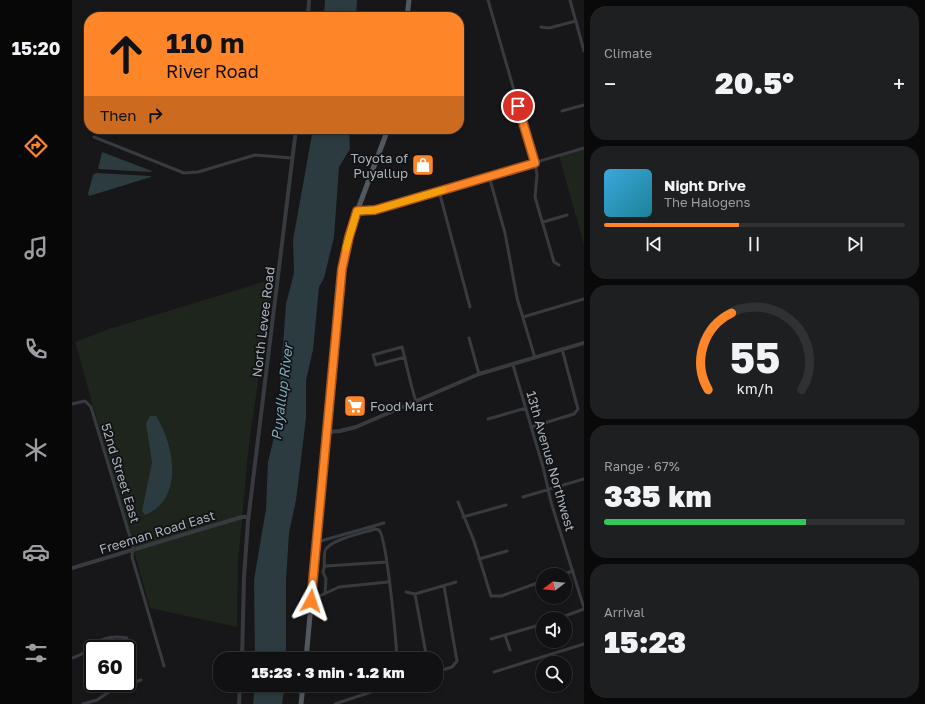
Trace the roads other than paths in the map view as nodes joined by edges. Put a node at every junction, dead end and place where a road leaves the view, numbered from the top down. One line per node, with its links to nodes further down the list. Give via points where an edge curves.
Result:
1 (309, 0): 5 (street)
2 (409, 0): 6 (main road)
3 (488, 0): 18 (street)
4 (570, 0): 7 (street)
5 (308, 12)
6 (408, 12)
7 (576, 21): 8 (street, via 549,28); 9 (street)
8 (541, 27)
9 (582, 37): 10 (street)
10 (584, 51)
11 (584, 105): 12 (street)
12 (562, 111)
13 (295, 134): 17 (street, North Levee Road)
14 (386, 134): 21 (main road)
15 (94, 137): 17 (street, via 184,172 198,172 255,155)
16 (584, 148): 18 (street)
17 (292, 158): 46 (street, North Levee Road)
18 (535, 163): 19 (street); 23 (street, via 535,197)
19 (489, 176): 20 (street); 27 (street)
20 (439, 191): 21 (street, via 369,211); 26 (street)
21 (357, 211): 40 (main road, via 342,268)
22 (568, 215): 23 (street)
23 (543, 222): 24 (street, via 554,262)
24 (559, 265)
25 (584, 299): 27 (street)
26 (470, 307)
27 (523, 318): 32 (street)
28 (469, 338): 34 (street)
29 (584, 343): 30 (street)
30 (562, 350): 32 (street); 39 (street, via 578,406 577,412)
31 (405, 357): 31 (street, via 376,366 374,355 402,347); 35 (street)
32 (535, 358): 33 (street)
33 (513, 365): 34 (street); 37 (street, 13th Avenue Northwest)
34 (479, 374): 35 (street)
35 (416, 401): 40 (street, via 356,427)
36 (72, 404): 50 (street, 52nd Street East, via 82,401 91,407 133,547)
37 (526, 408): 38 (street); 39 (street, 13th Avenue Northwest)
38 (488, 419)
39 (531, 427): 42 (street, 13th Avenue Northwest)
40 (327, 432): 49 (main road)
41 (584, 479): 42 (street)
42 (548, 490): 43 (street); 56 (street, 13th Avenue Northwest)
43 (523, 497)
44 (458, 502): 47 (street)
45 (506, 505): 47 (street)
46 (248, 517): 50 (street, Freeman Road East); 73 (street, North Levee Road)
47 (463, 517): 52 (street)
48 (384, 523): 49 (street)
49 (316, 542): 64 (main road)
50 (132, 551): 55 (street, Freeman Road East); 78 (street, 52nd Street East)
51 (507, 551): 52 (street)
52 (479, 559): 59 (street, via 492,596 516,592)
53 (387, 562): 54 (street); 54 (street, via 382,534 375,529 329,545 325,553); 57 (street)
54 (326, 566): 62 (street, via 323,572 326,579)
55 (72, 568)
56 (573, 571): 65 (street, 13th Avenue Northwest)
57 (388, 582): 62 (street, via 339,588); 75 (street)
58 (456, 582): 60 (street)
59 (536, 584)
60 (444, 586): 63 (street); 79 (street, via 457,661 452,667)
61 (406, 592): 63 (street)
62 (325, 594): 64 (street)
63 (415, 594): 76 (street)
64 (311, 601): 74 (main road)
65 (584, 608): 66 (street)
66 (572, 613)
67 (536, 626): 68 (street)
68 (505, 635): 70 (street); 72 (street)
69 (127, 638): 77 (street, via 119,636 103,639 81,655)
70 (491, 639)
71 (584, 644): 80 (street)
72 (510, 650)
73 (242, 652)
74 (307, 652)
75 (396, 652)
76 (425, 652)
77 (72, 658)
78 (164, 666)
79 (443, 670)
80 (494, 672)
81 (142, 680): 86 (street, via 116,688 97,700)
82 (240, 692): 87 (street)
83 (302, 692): 88 (main road)
84 (373, 692): 85 (street)
85 (344, 703): 89 (street)
86 (83, 704)
87 (239, 704)
88 (301, 704)
89 (335, 704)

